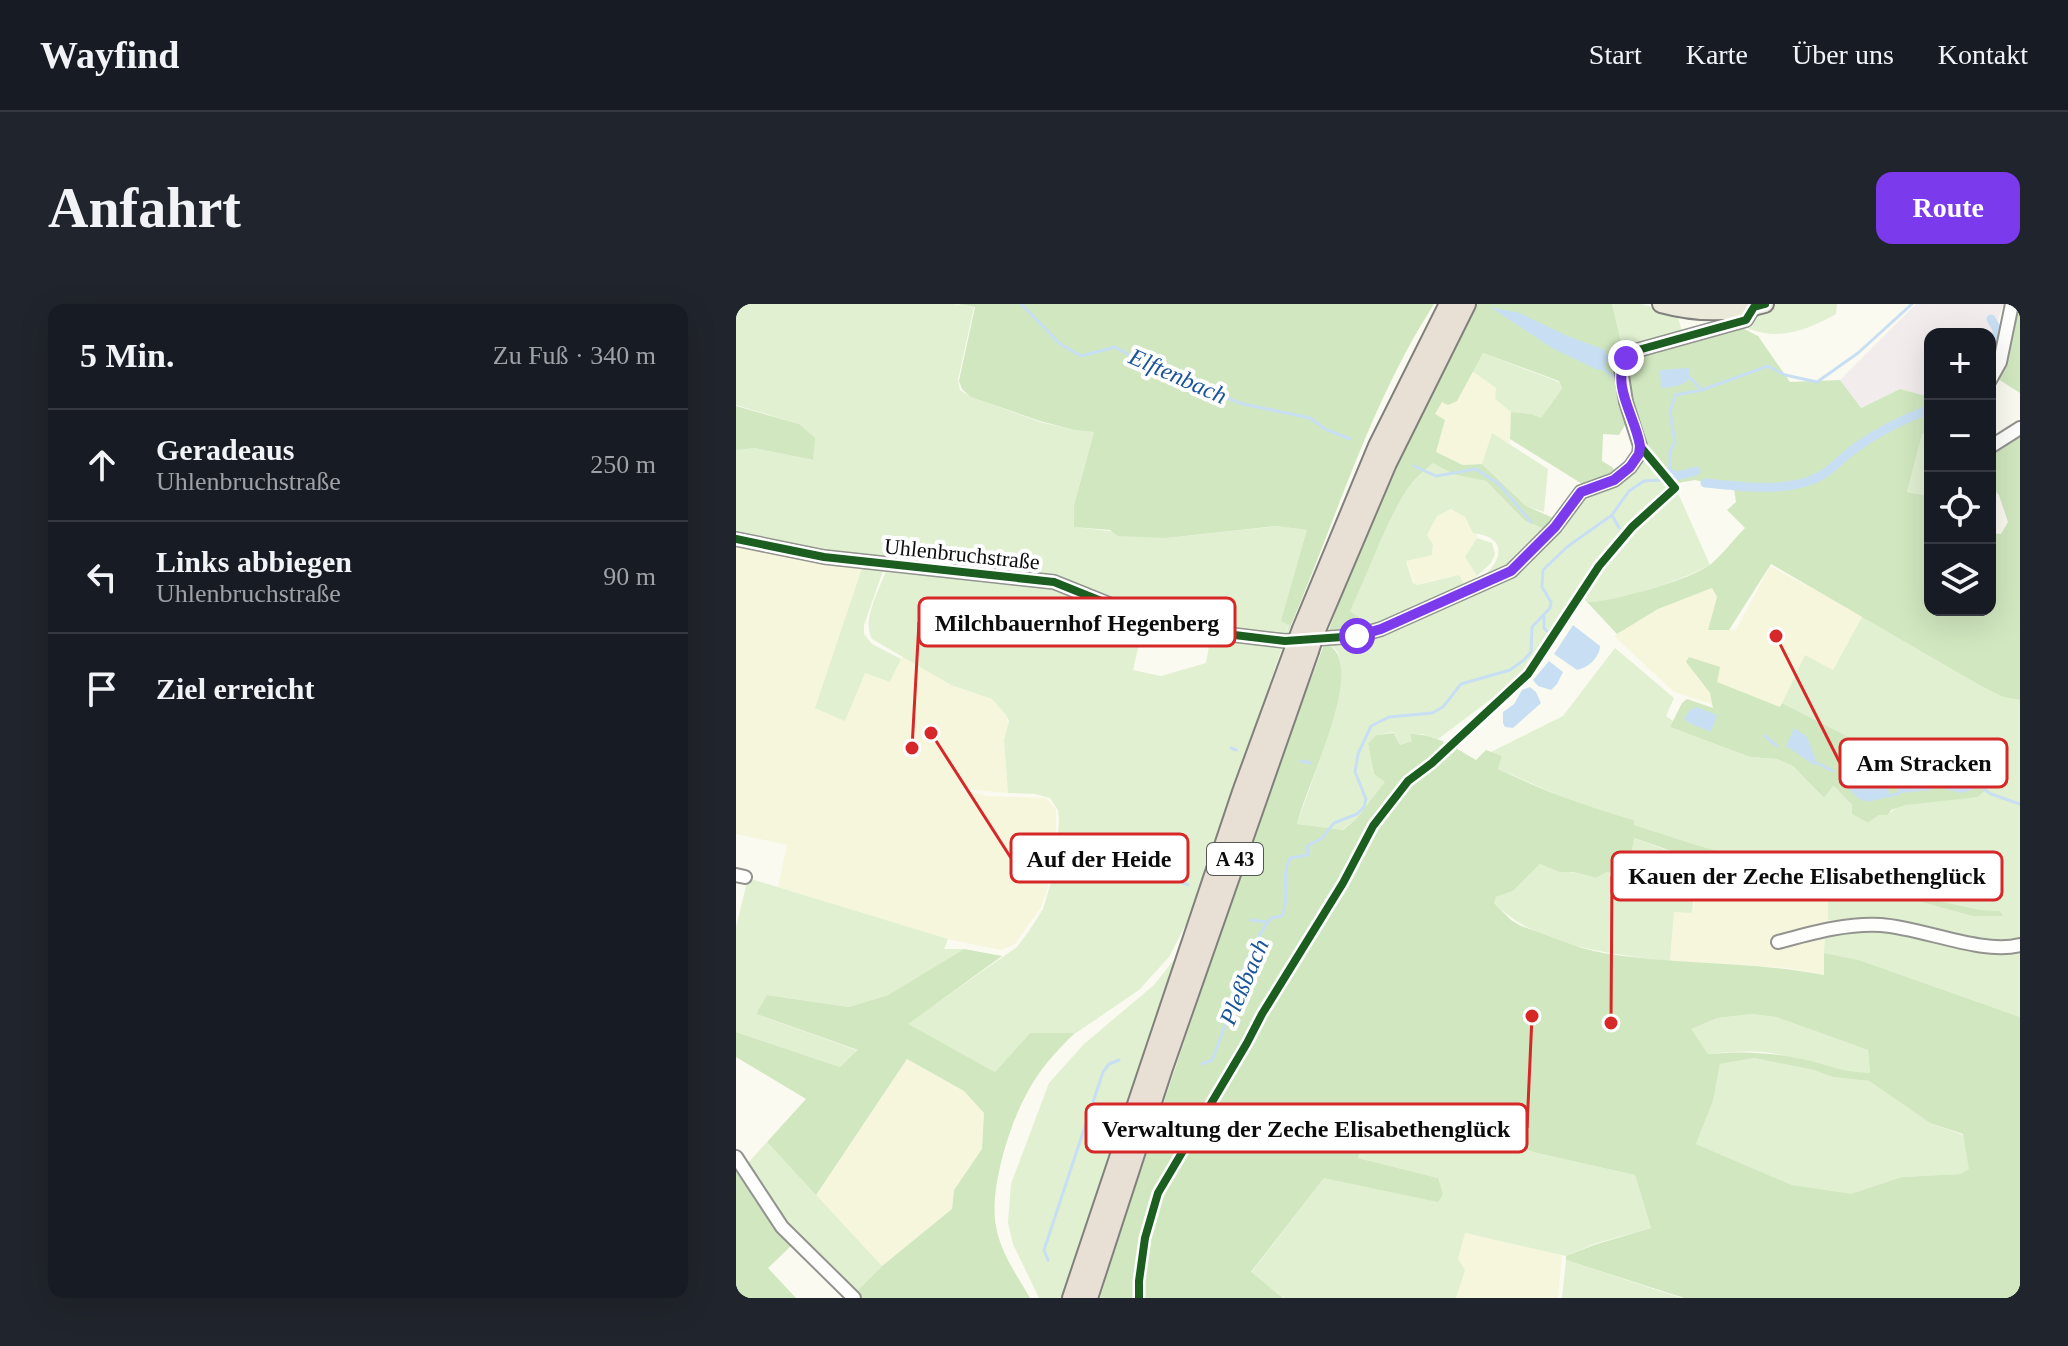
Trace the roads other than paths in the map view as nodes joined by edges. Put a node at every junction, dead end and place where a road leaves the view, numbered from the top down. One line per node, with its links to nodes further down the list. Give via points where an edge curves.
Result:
1 (1449, 304): 10 (highway, A 43, via 1332,552)
2 (1466, 304): 10 (highway, A 43)
3 (1661, 304): 5 (main road, via 1707,311)
4 (2012, 304): 6 (street)
5 (1759, 306): 9 (street, Uhlenbruchstraße, via 1746,320 1638,349 1626,358 1622,384 1639,454 1614,480 1581,492 1522,562 1501,576 1357,636 1285,641 1226,634 1121,609 1054,582 824,557)
6 (1996, 369)
7 (2020, 428): 8 (street)
8 (1996, 443)
9 (736, 539)
10 (1309, 629): 11 (highway, A 43, bridge)
11 (1302, 650): 12 (highway, A 43); 19 (highway, A 43)
12 (1209, 889): 15 (highway); 18 (highway, A 43)
13 (1778, 942): 14 (street, via 1843,927 1881,925 1997,948)
14 (2020, 945)
15 (1175, 951)
16 (736, 1157): 17 (street, via 782,1227)
17 (854, 1298)
18 (1072, 1298)
19 (1088, 1298)

